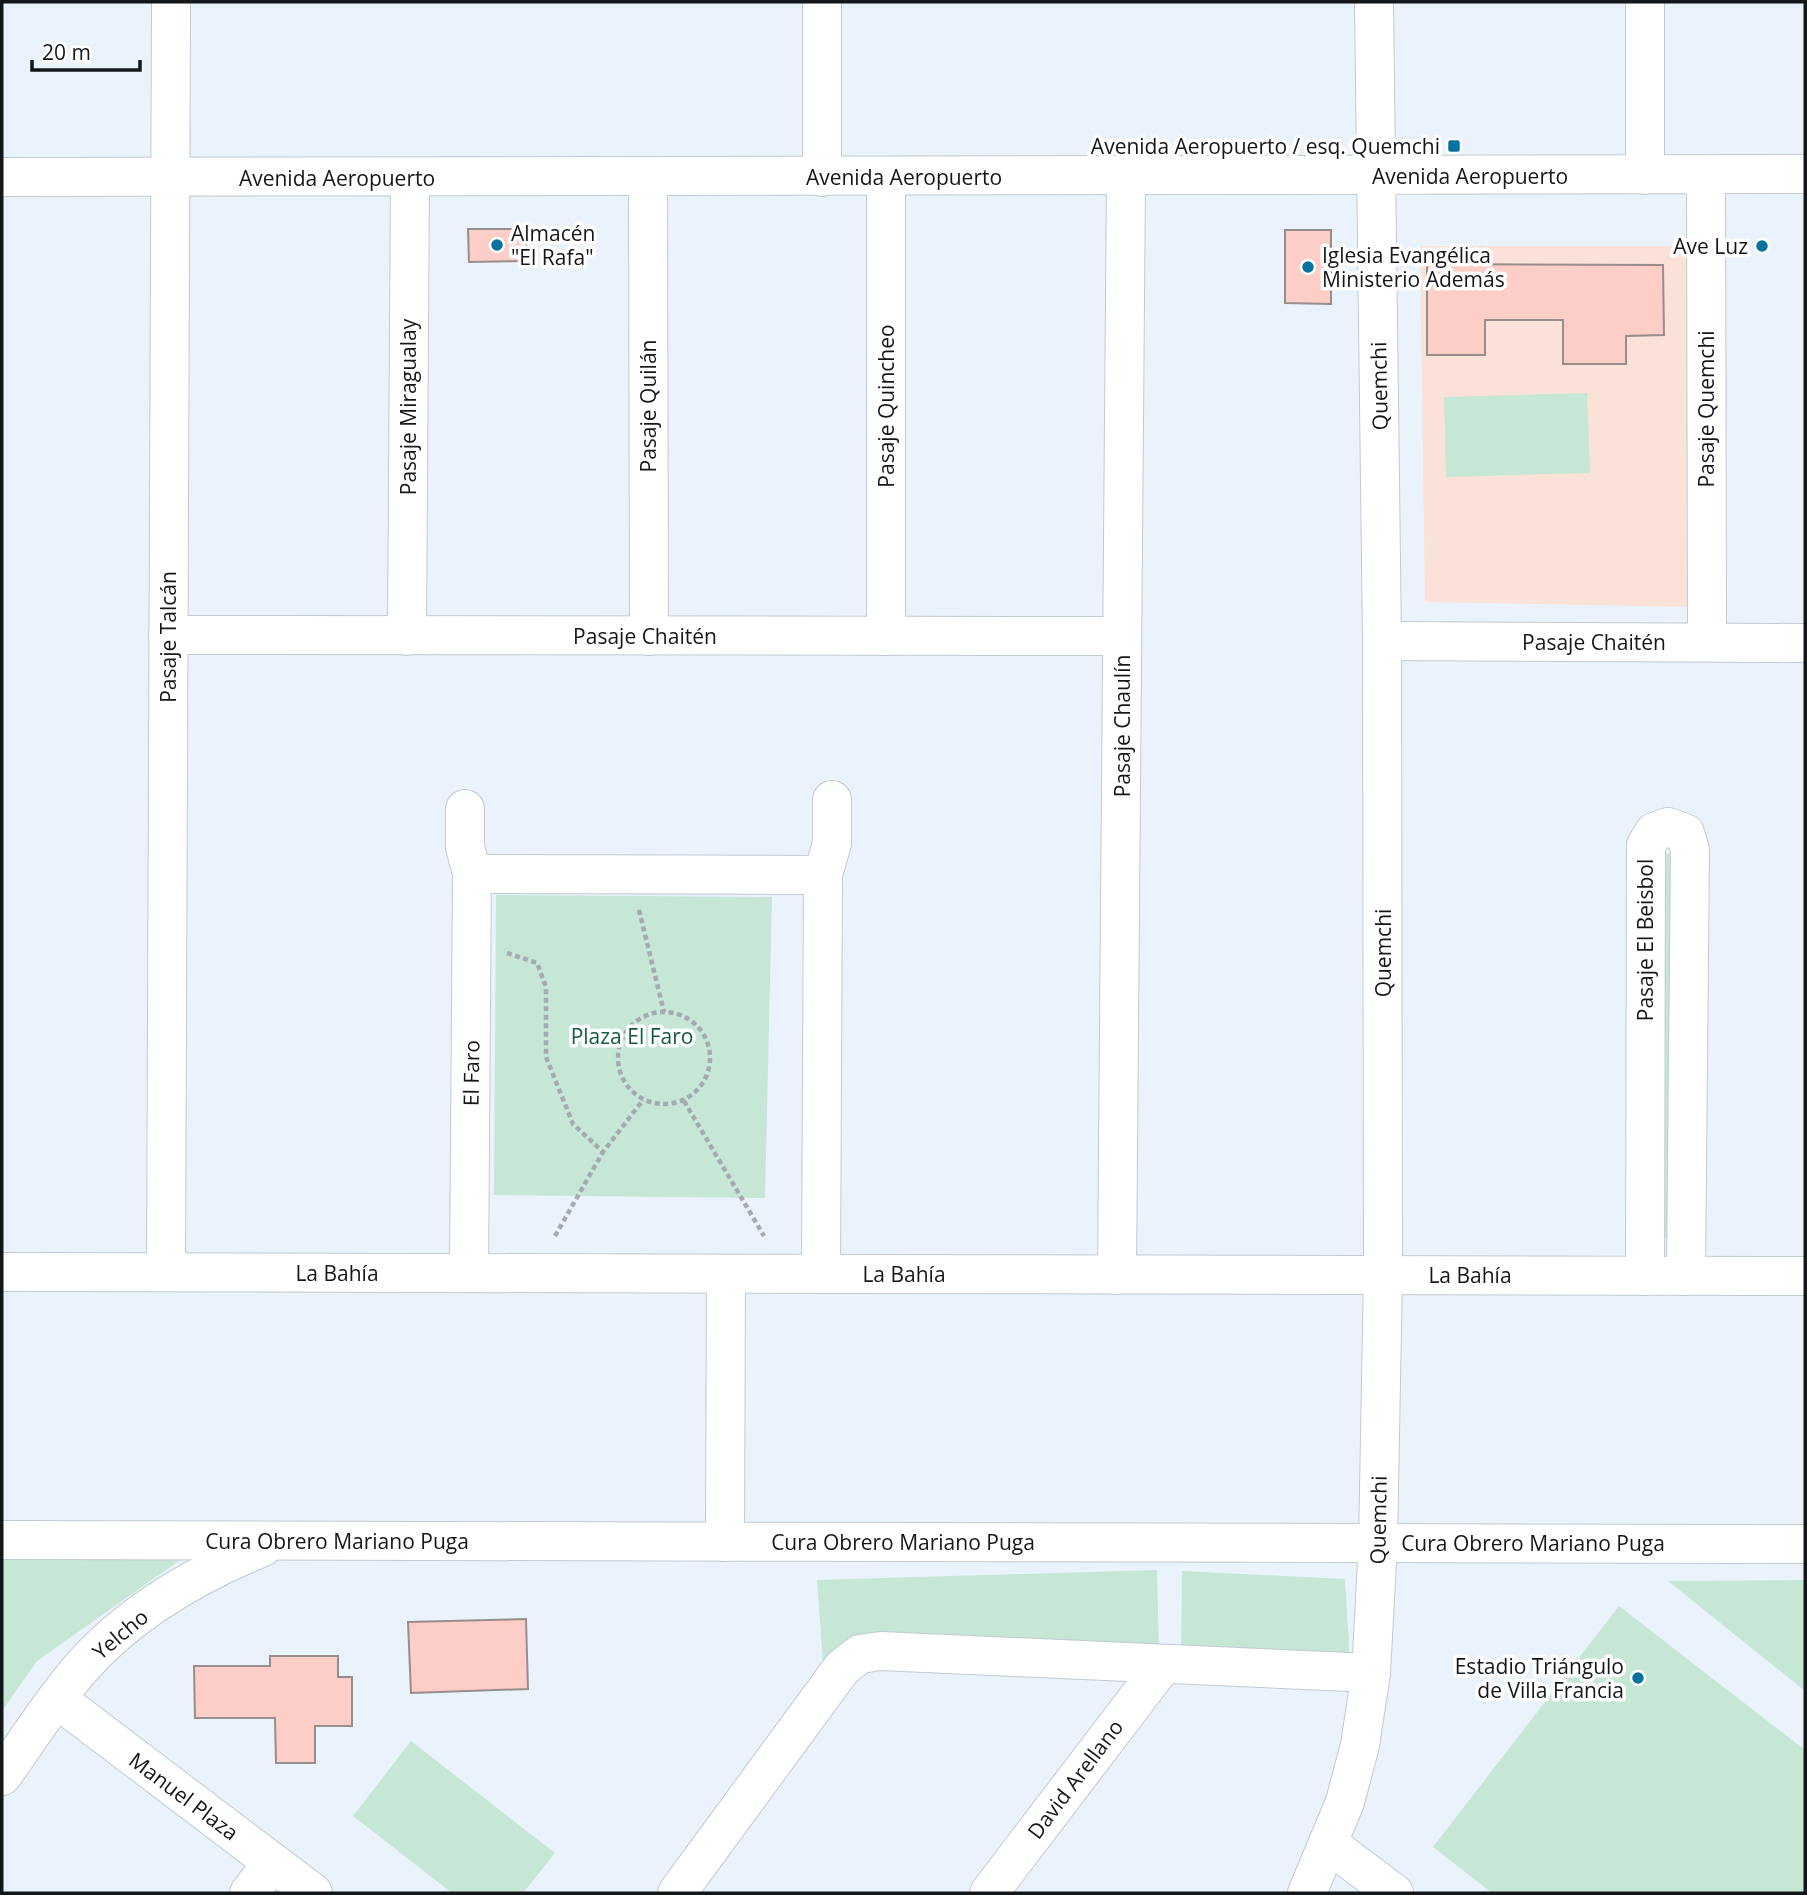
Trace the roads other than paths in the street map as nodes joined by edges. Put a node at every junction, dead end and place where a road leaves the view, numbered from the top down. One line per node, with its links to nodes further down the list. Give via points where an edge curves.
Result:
1 (171, 2): 15 (street, Pasaje Talcán)
2 (822, 2): 12 (street)
3 (1374, 2): 8 (street, Quemchi)
4 (1645, 2): 6 (street)
5 (1805, 174): 7 (street, Avenida Aeropuerto)
6 (1645, 175): 7 (street, Avenida Aeropuerto); 8 (street, Avenida Aeropuerto)
7 (1706, 175): 22 (street, Pasaje Quemchi)
8 (1376, 176): 14 (street, Avenida Aeropuerto); 21 (street, Quemchi)
9 (2, 177): 15 (street, Avenida Aeropuerto)
10 (410, 177): 11 (street, Avenida Aeropuerto); 15 (street, Avenida Aeropuerto); 18 (street, Pasaje Miragualay)
11 (648, 177): 12 (street, Avenida Aeropuerto); 17 (street, Pasaje Quilán)
12 (822, 177): 13 (street, Avenida Aeropuerto)
13 (886, 177): 14 (street, Avenida Aeropuerto); 19 (street, Pasaje Quincheo)
14 (1126, 177): 20 (street, Pasaje Chaulín)
15 (170, 178): 16 (street, Pasaje Talcán)
16 (168, 635): 18 (street, Pasaje Chaitén); 29 (street, Pasaje Talcán)
17 (649, 635): 18 (street, Pasaje Chaitén); 19 (street, Pasaje Chaitén)
18 (407, 636)
19 (886, 636): 20 (street, Pasaje Chaitén)
20 (1122, 636): 33 (street, Pasaje Chaulín)
21 (1382, 641): 22 (street, Pasaje Chaitén); 34 (street, Quemchi)
22 (1707, 642): 23 (street, Pasaje Chaitén)
23 (1805, 643)
24 (832, 800): 27 (street, via 832,843)
25 (465, 809): 26 (street, El Faro, via 465,846)
26 (472, 874): 27 (street); 30 (street, El Faro)
27 (824, 875): 32 (street)
28 (2, 1272): 29 (street, La Bahía)
29 (166, 1272): 30 (street, La Bahía)
30 (469, 1273): 31 (street, La Bahía)
31 (726, 1274): 32 (street, La Bahía); 40 (street)
32 (804, 1274): 33 (street, La Bahía)
33 (1117, 1275): 34 (street, La Bahía)
34 (1383, 1275): 35 (street, La Bahía); 41 (street, Quemchi)
35 (1645, 1276): 36 (street, La Bahía); 36 (street, Pasaje El Beisbol, via 1646,845 1654,832 1668,827 1685,833 1690,850)
36 (1686, 1276): 37 (street, La Bahía)
37 (1805, 1276)
38 (2, 1540): 39 (street, Cura Obrero Mariano Puga)
39 (279, 1540): 40 (street, Cura Obrero Mariano Puga); 45 (street, Yelcho, via 218,1566 140,1615 82,1667)
40 (725, 1542): 41 (street, Cura Obrero Mariano Puga)
41 (1378, 1543): 42 (street, Cura Obrero Mariano Puga); 44 (street, Quemchi)
42 (1805, 1544)
43 (1162, 1665): 44 (street); 51 (street, via 881,1651 860,1654 842,1668); 52 (street, David Arellano)
44 (1371, 1673): 47 (street, Quemchi, via 1360,1745)
45 (57, 1699): 46 (street, Yelcho); 48 (street, Manuel Plaza)
46 (2, 1776)
47 (1330, 1845): 53 (street, Quemchi); 54 (street)
48 (271, 1863): 49 (street); 50 (street, Manuel Plaza)
49 (249, 1893)
50 (313, 1893)
51 (677, 1893)
52 (989, 1893)
53 (1307, 1893)
54 (1394, 1893)

